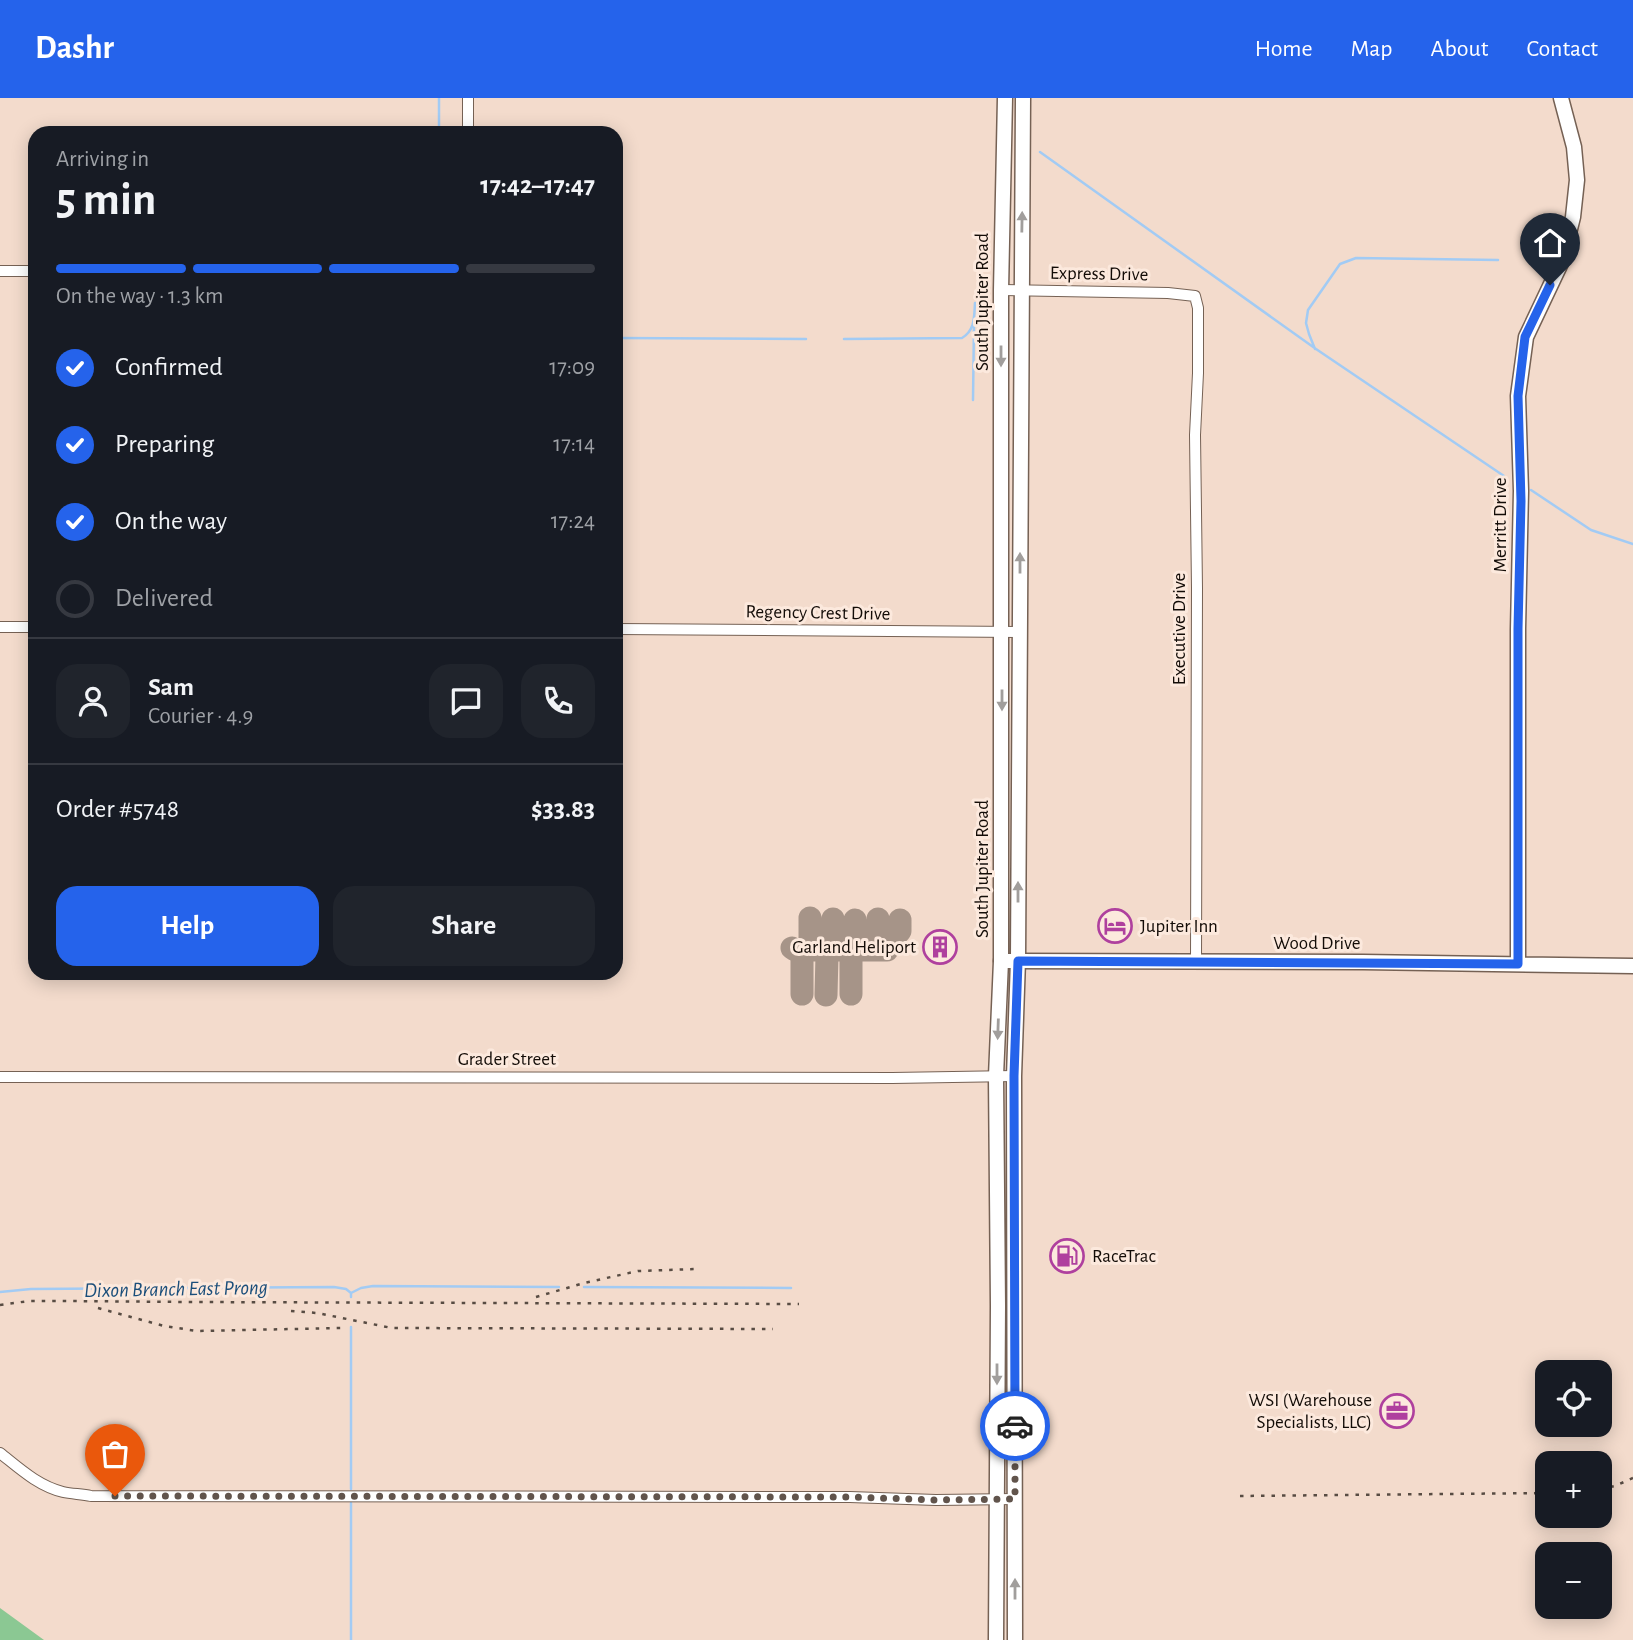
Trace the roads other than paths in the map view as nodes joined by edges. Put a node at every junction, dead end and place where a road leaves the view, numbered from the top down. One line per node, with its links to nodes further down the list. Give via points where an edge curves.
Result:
1 (468, 98): 5 (street)
2 (1005, 98): 8 (main road, South Jupiter Road)
3 (1023, 98): 9 (main road, South Jupiter Road, one-way to 3)
4 (1561, 98): 21 (main road, Merritt Drive, via 1574,147 1573,217 1562,261 1525,337 1518,396)
5 (468, 126)
6 (0, 271): 7 (street)
7 (28, 271)
8 (1001, 290): 9 (street, Express Drive); 11 (main road, South Jupiter Road, one-way to 11)
9 (1021, 291): 10 (street, Express Drive); 12 (main road, South Jupiter Road)
10 (1195, 296): 20 (street, Executive Drive)
11 (1001, 422): 12 (main road); 16 (main road, South Jupiter Road)
12 (1020, 422): 17 (main road, South Jupiter Road, one-way to 12)
13 (0, 626): 14 (street)
14 (28, 627)
15 (623, 629): 16 (street, Regency Crest Drive)
16 (1002, 632): 17 (street, Regency Crest Drive); 18 (main road, South Jupiter Road, one-way to 18)
17 (1020, 632): 19 (main road, South Jupiter Road, one-way to 17)
18 (1001, 961): 19 (main road, Wood Drive); 23 (main road, South Jupiter Road, one-way to 23)
19 (1018, 961): 20 (main road, Wood Drive); 24 (main road, South Jupiter Road)
20 (1196, 962): 21 (main road, Wood Drive)
21 (1518, 964): 22 (main road, Wood Drive)
22 (1633, 966)
23 (996, 1076): 24 (street, Grader Street); 25 (street, Grader Street); 27 (main road, South Jupiter Road, one-way to 27)
24 (1014, 1076): 28 (main road, South Jupiter Road)
25 (0, 1077)
26 (0, 1453): 27 (street, via 43,1484 92,1496)
27 (996, 1499): 28 (street); 29 (main road, South Jupiter Road)
28 (1015, 1499): 30 (main road, South Jupiter Road, one-way to 28)
29 (996, 1634): 30 (main road)
30 (1015, 1634)

